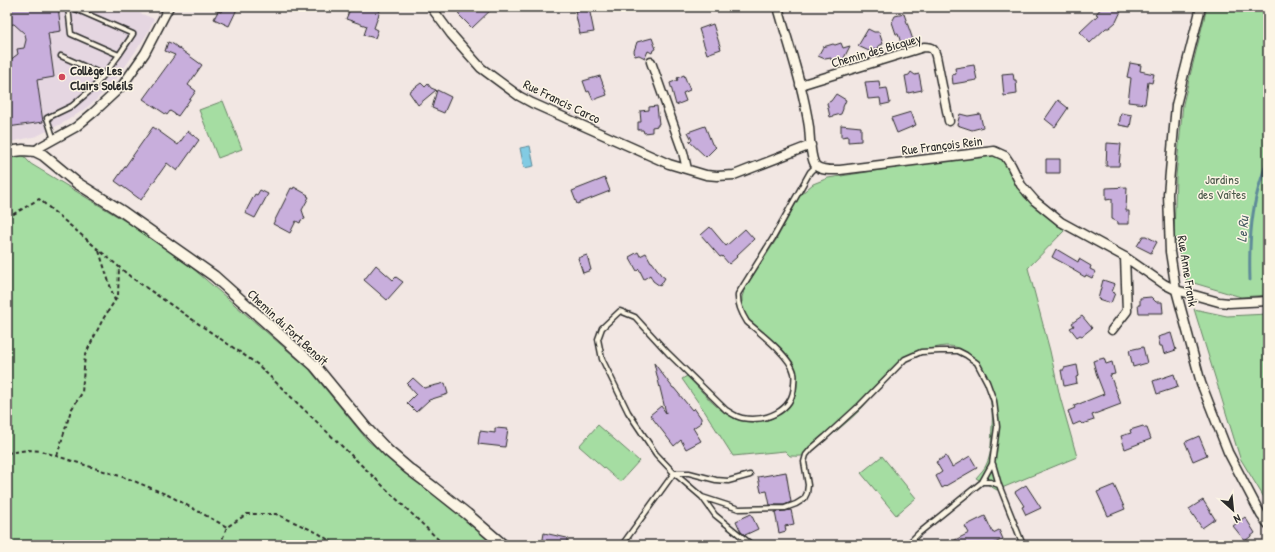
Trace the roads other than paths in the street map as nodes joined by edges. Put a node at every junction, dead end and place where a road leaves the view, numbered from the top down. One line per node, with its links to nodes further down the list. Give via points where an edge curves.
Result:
1 (68, 7): 7 (lane, via 71,34)
2 (71, 7): 7 (lane, via 133,34)
3 (169, 7): 13 (street, via 145,53 122,86 76,127)
4 (431, 7): 18 (street, Rue Francis Carco, via 481,68 518,96 669,164)
5 (778, 7): 11 (street)
6 (1201, 7): 20 (street, Rue Anne Frank, via 1176,105 1171,158 1168,208 1170,252)
7 (119, 54): 10 (lane)
8 (61, 56): 10 (lane)
9 (651, 62): 18 (street)
10 (104, 75): 13 (lane, via 72,106 47,118)
11 (800, 85): 12 (street, Chemin des Bicquey, via 930,47 936,56); 14 (street)
12 (949, 121)
13 (54, 140): 16 (street)
14 (811, 145): 17 (street); 18 (street, Rue Francis Carco, via 734,175 706,175)
15 (7, 152): 16 (street)
16 (35, 152): 30 (street, Chemin du Fort Benoît, via 54,162 77,183 214,276 315,366 388,451)
17 (816, 166): 19 (street, Rue François Rein, via 824,170 840,170 994,151 1005,156 1021,185 1035,201 1061,222); 24 (lane, via 810,172 738,294 737,300 747,322 786,358 794,373 791,398 778,413 759,419 742,418 726,410 635,317 620,311 602,328 598,339 608,372 628,412 656,454)
18 (687, 169)
19 (1125, 257): 20 (street, Rue François Rein); 22 (street, via 1127,310)
20 (1176, 290): 21 (street, Rue François Rein, via 1219,302); 29 (street, Rue Anne Frank, via 1201,384 1228,452)
21 (1268, 301)
22 (1112, 330)
23 (992, 464): 26 (lane); 27 (lane); 28 (lane, via 997,427 994,401 977,363 958,351 921,352 905,359 860,405 811,448 804,462 808,485 804,499 785,508 756,509 739,508)
24 (674, 474): 25 (lane, via 689,473 728,481); 28 (lane); 31 (lane)
25 (750, 475)
26 (982, 482): 27 (lane); 33 (lane, via 919,532)
27 (999, 485): 34 (lane)
28 (702, 497): 32 (lane, via 715,515)
29 (1268, 524)
30 (503, 545)
31 (622, 545)
32 (752, 545)
33 (907, 545)
34 (1023, 545)

